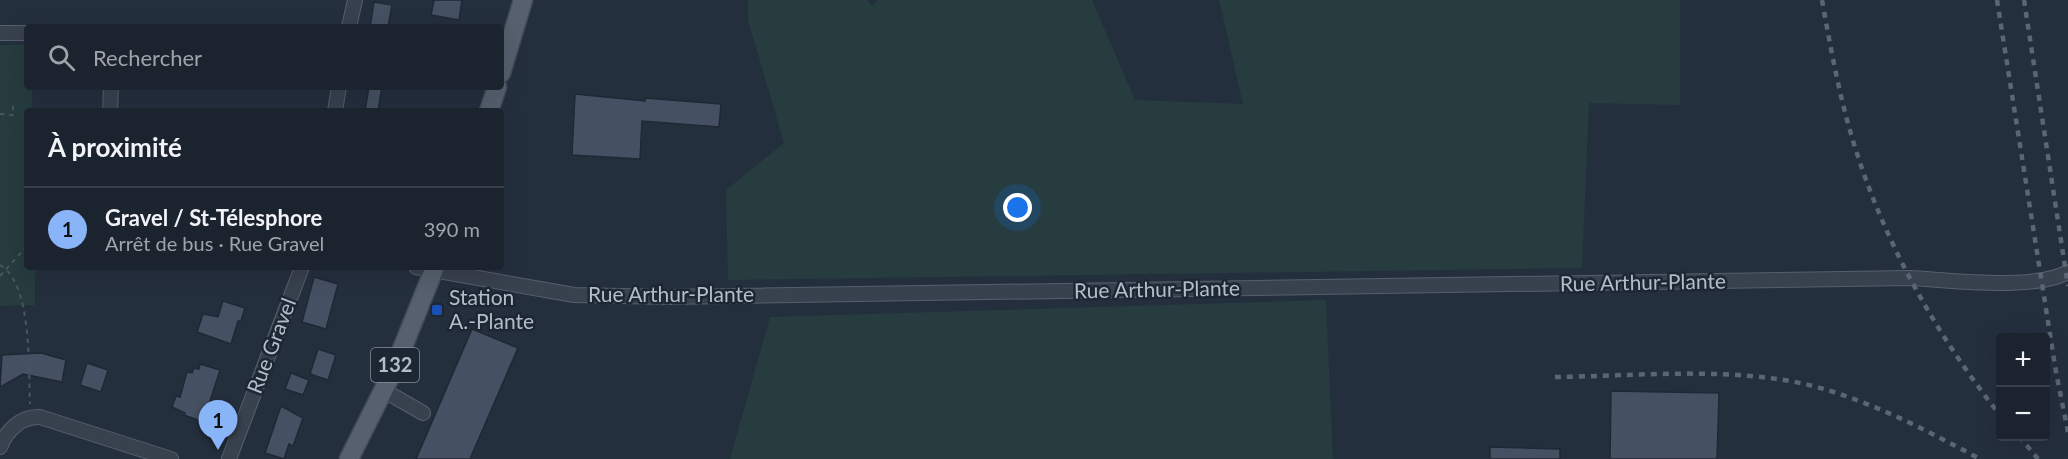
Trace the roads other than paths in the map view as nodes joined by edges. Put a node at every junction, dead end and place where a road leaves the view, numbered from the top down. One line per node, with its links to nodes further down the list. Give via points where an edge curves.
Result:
1 (355, 0): 3 (street)
2 (522, 0): 6 (main road)
3 (350, 24)
4 (0, 33): 5 (street)
5 (24, 33)
6 (504, 63)
7 (111, 90): 10 (street)
8 (338, 90): 11 (street)
9 (496, 90): 12 (main road)
10 (110, 108)
11 (335, 108)
12 (490, 108)
13 (301, 270): 21 (street, Rue Gravel)
14 (428, 270): 17 (main road, 132, via 421,305)
15 (438, 270): 16 (street, Rue Arthur-Plante, via 574,296 666,297 1900,279 2025,283)
16 (2068, 272)
17 (383, 390): 18 (street); 22 (main road, 132)
18 (423, 413)
19 (0, 447): 20 (street, via 13,426 30,416)
20 (171, 459)
21 (229, 459)
22 (349, 459)

